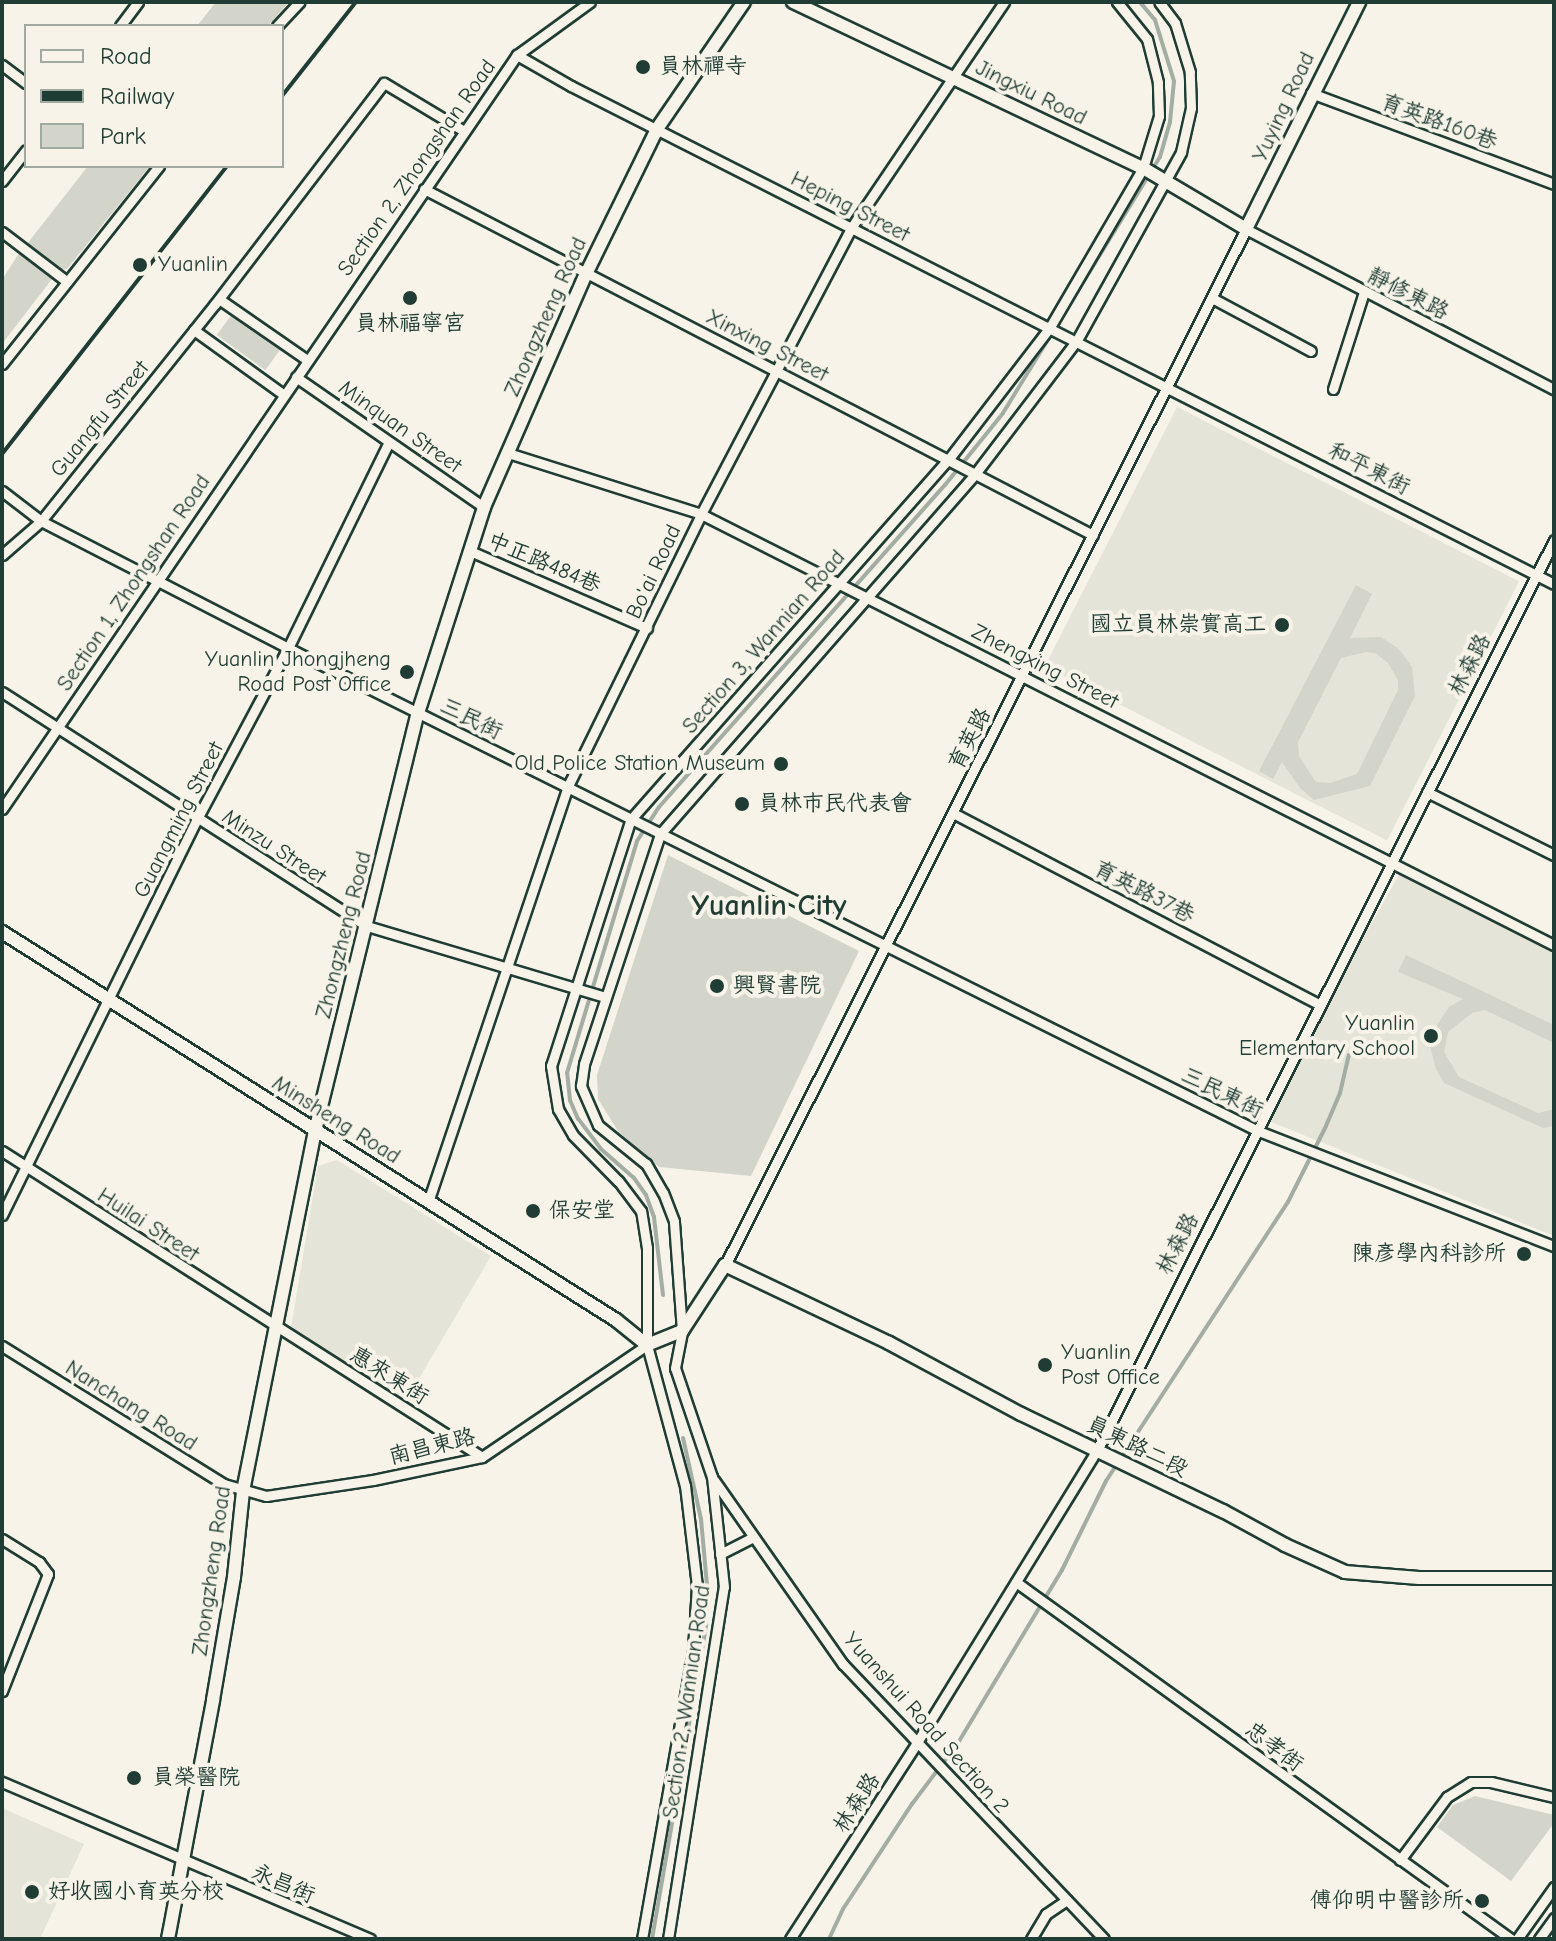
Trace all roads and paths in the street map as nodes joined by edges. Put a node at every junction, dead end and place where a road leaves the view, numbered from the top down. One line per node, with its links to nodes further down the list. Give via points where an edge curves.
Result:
1 (138, 2): 10 (street)
2 (299, 2): 11 (street)
3 (590, 2): 12 (street, Section 2, Zhongshan Road)
4 (744, 2): 17 (street, Zhongzheng Road)
5 (793, 2): 14 (street, Jingxiu Road)
6 (1004, 2): 14 (street, Bo'ai Road)
7 (1117, 2): 21 (street, Section 3, Wannian Road, via 1147,39 1158,82 1159,116)
8 (1159, 2): 23 (street, Section 3, Wannian Road, via 1175,23 1190,72 1191,108 1181,152)
9 (1359, 2): 16 (street, Yuying Road)
10 (122, 24)
11 (279, 24)
12 (517, 55): 17 (street, Heping Street); 18 (street, Section 2, Zhongshan Road)
13 (2, 65): 15 (street)
14 (952, 77): 21 (street, Jingxiu Road); 26 (street, Bo'ai Road)
15 (24, 82)
16 (1311, 93): 24 (street, 育英路160巷); 27 (street, Yuying Road)
17 (657, 129): 26 (street, Heping Street); 29 (street, Zhongzheng Road)
18 (464, 131): 25 (street, Section 2, Zhongshan Road); 33 (street, via 384,83)
19 (24, 153): 22 (street)
20 (157, 168): 30 (street)
21 (1143, 168): 23 (street, Jingxiu Road); 34 (street, Section 3, Wannian Road)
22 (2, 181)
23 (1164, 181): 27 (street, Jingxiu Road); 36 (street, Section 3, Wannian Road)
24 (1554, 184)
25 (424, 189): 29 (street, Xinxing Street); 38 (street, Section 2, Zhongshan Road)
26 (851, 228): 34 (street, Heping Street); 40 (street, Bo'ai Road)
27 (1246, 229): 31 (street, 靜修東路); 32 (street, 育英路)
28 (2, 232): 30 (street)
29 (586, 274): 40 (street, Xinxing Street); 47 (street, Zhongzheng Road)
30 (66, 281): 39 (street)
31 (1364, 292): 43 (street); 44 (street, 靜修東路)
32 (1212, 298): 37 (street); 42 (street, 育英路)
33 (219, 299): 35 (street, Guangfu Street); 38 (street)
34 (1050, 327): 36 (street, Heping Street); 48 (street, Section 3, Wannian Road)
35 (194, 330): 45 (street); 53 (street, Guangfu Street)
36 (1077, 340): 42 (street, Heping Street); 49 (street, Section 3, Wannian Road)
37 (1311, 351)
38 (307, 360): 41 (street, Section 2, Zhongshan Road)
39 (2, 364)
40 (774, 370): 48 (street, Xinxing Street); 52 (street, Bo'ai Road)
41 (296, 377): 45 (street, Section 1, Zhongshan Road); 46 (street, Minquan Street)
42 (1168, 387): 54 (street, 育英路); 58 (street, 和平東街)
43 (1333, 389)
44 (1554, 389)
45 (284, 395): 59 (street, Section 1, Zhongshan Road)
46 (389, 442): 51 (street, Minquan Street); 64 (street, Guangming Street)
47 (508, 453): 51 (street, Zhongzheng Road); 52 (street, Zhengxing Street)
48 (948, 460): 49 (street, Xinxing Street); 60 (street, Section 3, Wannian Road)
49 (975, 474): 54 (street, Xinxing Street); 62 (street, Section 3, Wannian Road)
50 (2, 491): 53 (street, 三民街)
51 (484, 507): 56 (street, Zhongzheng Road)
52 (701, 514): 60 (street, Zhengxing Street); 63 (street, Bo'ai Road)
53 (41, 521): 57 (street, Guangfu Street); 59 (street, 三民街)
54 (1093, 535): 65 (street, 育英路)
55 (1554, 540): 58 (street, 林森路)
56 (470, 551): 63 (street, 中正路484巷); 67 (street, Zhongzheng Road)
57 (2, 555)
58 (1536, 575): 61 (street, 和平東街); 70 (street, 林森路)
59 (159, 580): 64 (street, 三民街); 68 (street, Section 1, Zhongshan Road)
60 (840, 582): 62 (street, Zhengxing Street); 74 (street, Section 3, Wannian Road)
61 (1554, 584)
62 (866, 597): 65 (street, Zhengxing Street); 75 (street, Section 3, Wannian Road)
63 (647, 628): 69 (street, Bo'ai Road)
64 (288, 648): 67 (street, 三民街); 73 (street, Guangming Street)
65 (1022, 676): 72 (street, 育英路); 77 (street, Zhengxing Street)
66 (2, 692): 68 (street, Minzu Street)
67 (418, 713): 69 (street, 三民街); 78 (street, Zhongzheng Road)
68 (56, 728): 71 (street, Section 1, Zhongshan Road); 73 (street, Minzu Street)
69 (568, 786): 74 (street, 三民街); 82 (street, Bo'ai Road)
70 (1427, 792): 76 (street); 77 (street, 林森路)
71 (2, 809)
72 (953, 813): 80 (street, 育英路); 86 (street, 育英路37巷)
73 (197, 819): 78 (street, Minzu Street); 85 (street, Guangming Street)
74 (631, 819): 75 (street, 三民街); 83 (street, Section 3, Wannian Road)
75 (660, 834): 80 (street, 三民街); 84 (street, Section 3, Wannian Road)
76 (1554, 855)
77 (1392, 861): 81 (street, Zhengxing Street); 86 (street, 林森路)
78 (367, 926): 82 (street, Minzu Street); 88 (street, Zhongzheng Road)
79 (2, 932): 85 (street, Minsheng Road)
80 (886, 945): 87 (street, 三民東街); 94 (street, 育英路)
81 (1554, 945)
82 (507, 966): 83 (street, Minzu Street); 91 (street, Bo'ai Road)
83 (576, 987): 84 (street, Minzu Street); 97 (street, Section 3, Wannian Road, via 551,1066 552,1087 573,1135 641,1211 647,1248)
84 (605, 997): 96 (street, Section 3, Wannian Road, via 581,1086 598,1125 646,1164 663,1193 674,1221)
85 (108, 1002): 88 (street, Minsheng Road); 90 (street, Guangming Street)
86 (1319, 1004): 87 (street, 林森路)
87 (1256, 1130): 93 (street, 三民東街); 99 (street, 林森路)
88 (315, 1131): 91 (street, Minsheng Road); 95 (street, Zhongzheng Road)
89 (2, 1151): 90 (street, Huilai Street)
90 (27, 1167): 92 (street, Guangming Street); 95 (street, Huilai Street)
91 (428, 1202): 97 (street, Minsheng Road)
92 (2, 1215)
93 (1554, 1246)
94 (725, 1265): 96 (street); 99 (street, 員東路二段)
95 (276, 1328): 100 (street, 惠來東街); 102 (street, Zhongzheng Road)
96 (682, 1331): 97 (street); 101 (street, Section 2, Wannian Road, via 675,1368)
97 (647, 1345): 100 (street, 南昌東路); 119 (street, Section 2, Wannian Road, via 685,1486 697,1599 693,1649)
98 (2, 1346): 102 (street, Nanchang Road)
99 (1097, 1450): 106 (street, 員東路二段, via 1345,1572); 107 (street, 林森路)
100 (482, 1457): 102 (street, 南昌東路, via 266,1496)
101 (712, 1477): 103 (street, Yuanshui Road Section 2); 105 (street, Section 2, Wannian Road)
102 (243, 1491): 113 (street, Zhongzheng Road, via 234,1577)
103 (753, 1537): 105 (street); 109 (street, Yuanshui Road Section 2, via 843,1664)
104 (2, 1539): 108 (street, via 39,1562 48,1574)
105 (720, 1554): 120 (street, Section 2, Wannian Road, via 723,1602)
106 (1554, 1578)
107 (1016, 1582): 109 (street, 林森路); 112 (street, 忠孝街)
108 (2, 1691)
109 (916, 1744): 115 (street, Yuanshui Road Section 2); 121 (street, 林森路)
110 (2, 1782): 113 (street)
111 (1554, 1797): 112 (street, via 1471,1782 1447,1797)
112 (1400, 1860): 124 (street, 忠孝街)
113 (183, 1862): 117 (street, Zhongzheng Road); 118 (street, 永昌街)
114 (1554, 1887): 124 (street)
115 (1067, 1900): 122 (street, via 1046,1914); 123 (street, Yuanshui Road Section 2)
116 (1554, 1918): 125 (street)
117 (168, 1939)
118 (370, 1939)
119 (642, 1939)
120 (668, 1939)
121 (790, 1939)
122 (1031, 1939)
123 (1104, 1939)
124 (1514, 1939)
125 (1539, 1939)

